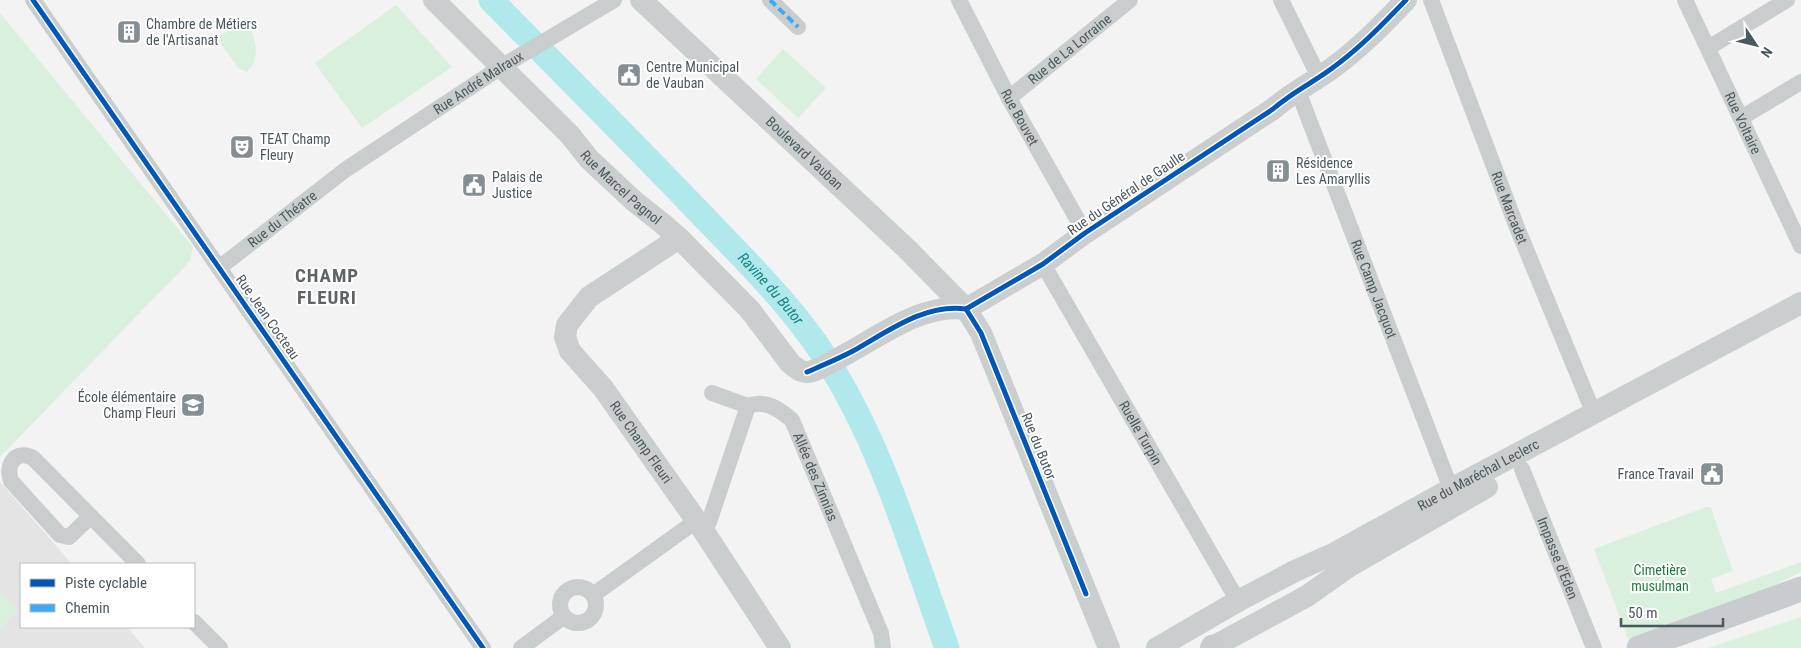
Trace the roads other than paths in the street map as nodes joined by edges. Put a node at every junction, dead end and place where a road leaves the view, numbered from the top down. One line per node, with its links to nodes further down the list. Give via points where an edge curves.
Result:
1 (33, 0): 26 (street, Rue Jean Cocteau)
2 (434, 0): 15 (main road, Rue Marcel Pagnol)
3 (641, 0): 27 (main road, Boulevard Vauban, via 899,241)
4 (770, 0): 13 (street)
5 (959, 0): 19 (street, Rue Bouvet)
6 (1130, 0): 19 (street, Rue de La Lorraine)
7 (1281, 0): 16 (street)
8 (1406, 0): 16 (main road, Rue du Général de Gaulle, via 1359,47)
9 (1431, 0): 35 (street, Rue Marcadet, via 1516,225)
10 (1685, 0): 14 (street, Rue Voltaire)
11 (1787, 0): 14 (street)
12 (610, 2): 15 (street, Rue André Malraux)
13 (798, 27)
14 (1708, 48): 20 (street, Rue Voltaire)
15 (506, 64): 21 (street, Rue André Malraux); 22 (main road, Rue Marcel Pagnol, via 589,159)
16 (1319, 77): 18 (main road, Rue du Général de Gaulle)
17 (1801, 82): 20 (street)
18 (1298, 90): 23 (main road, Rue du Général de Gaulle); 37 (street, Rue Camp Jacquot)
19 (1009, 98): 23 (street, Rue Bouvet)
20 (1741, 118): 24 (street, Rue Voltaire)
21 (345, 170): 26 (street, Rue du Théatre)
22 (671, 231): 32 (main road, Rue Marcel Pagnol, via 750,310 790,363 798,370); 39 (main road, Rue Champ Fleuri, via 647,258 589,297 567,325 566,337 570,351 603,388)
23 (1085, 233): 25 (main road, Rue du Général de Gaulle)
24 (1801, 246)
25 (1043, 264): 29 (main road, Rue du Général de Gaulle); 43 (street, Ruelle Turpin)
26 (219, 268): 49 (street, Rue Jean Cocteau)
27 (928, 272): 29 (main road, Boulevard Vauban); 31 (main road, Rue du Général de Gaulle, via 925,296)
28 (1801, 302): 35 (main road, Rue du Maréchal Leclerc)
29 (966, 309): 31 (main road, Rue du Général de Gaulle, via 954,307); 53 (main road, Rue du Butor, via 981,333)
30 (1801, 319): 36 (main road, Rue du Maréchal Leclerc)
31 (907, 320): 32 (main road, Rue du Général de Gaulle)
32 (808, 372)
33 (712, 393): 34 (street, Allée des Zinnias)
34 (748, 406): 39 (street, via 709,522); 52 (street, Allée des Zinnias, via 756,402 766,404 792,420 880,633)
35 (1594, 414): 37 (main road, Rue du Maréchal Leclerc)
36 (1522, 468): 55 (main road, Rue du Maréchal Leclerc, via 1348,567 1308,596); 56 (street, Impasse d'Eden)
37 (1451, 489): 43 (main road, Rue du Maréchal Leclerc, via 1335,553)
38 (90, 517): 38 (street, via 33,458 22,455 9,466 11,481 60,536 69,537); 40 (street)
39 (698, 524): 42 (street); 51 (main road, Rue Champ Fleuri)
40 (137, 563)
41 (1801, 588): 57 (main road)
42 (593, 595): 45 (street, via 596,609 588,621 579,624); 45 (street, via 580,587 566,591 559,604)
43 (1238, 601): 47 (main road, Rue du Maréchal Leclerc)
44 (1801, 604): 58 (main road)
45 (563, 617): 50 (street)
46 (195, 623): 48 (street)
47 (1193, 628): 54 (main road, Rue du Maréchal Leclerc); 55 (street)
48 (220, 648)
49 (483, 648)
50 (521, 648)
51 (780, 648)
52 (883, 648)
53 (1109, 648)
54 (1157, 648)
55 (1212, 648)
56 (1594, 648)
57 (1639, 648)
58 (1685, 648)

